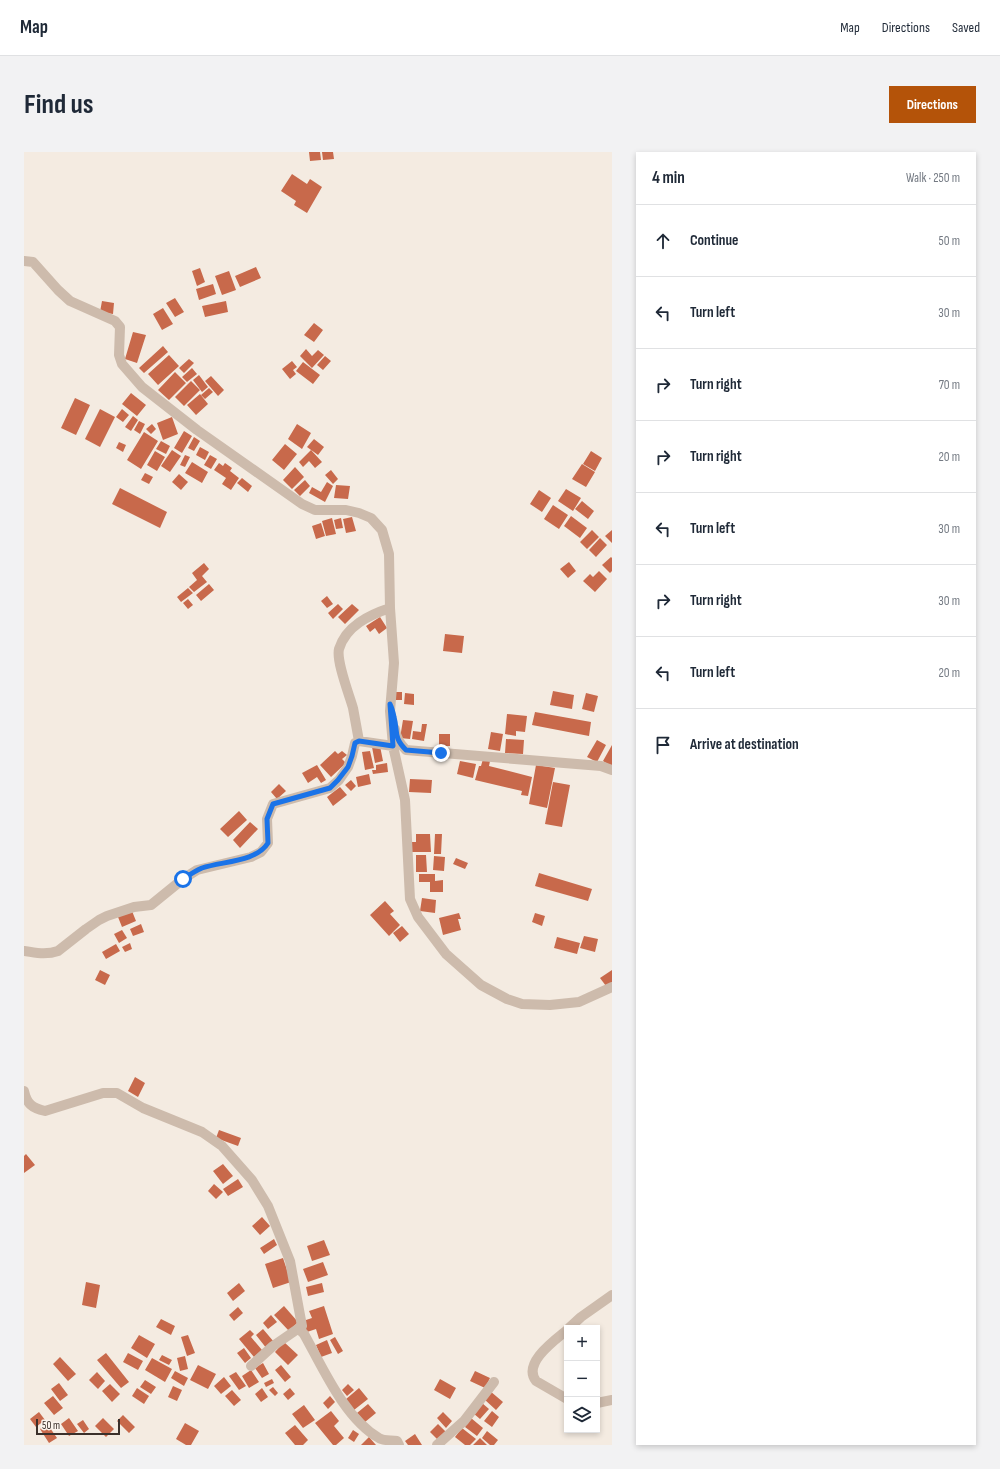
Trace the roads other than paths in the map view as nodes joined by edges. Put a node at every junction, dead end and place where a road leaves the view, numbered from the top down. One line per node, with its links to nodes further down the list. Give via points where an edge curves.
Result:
1 (24, 261): 2 (street, via 33,262 70,301 115,321 120,327 119,355 122,364 142,387 197,430 302,504 315,510 346,510 371,518 382,530 389,554)
2 (390, 608): 3 (street, via 394,662); 4 (street, via 368,616 356,625 345,637 339,649 339,659)
3 (390, 704): 5 (street); 6 (street, via 395,718 396,734 406,750 601,766)
4 (359, 741): 5 (street); 7 (street, via 355,743 343,775 330,788 273,804 267,819 268,843 261,852 251,857 197,870 152,905 134,907 107,916 86,928 54,953)
5 (393, 746): 8 (street, via 405,800 410,899 418,917 446,954 481,985 522,1004 579,1002)
6 (612, 770)
7 (24, 951)
8 (612, 987)
9 (24, 1091): 12 (street, via 29,1104 45,1111 104,1093 117,1093 144,1108 202,1132 222,1146 252,1180 268,1206 290,1261)
10 (612, 1295): 11 (street)
11 (573, 1325)
12 (302, 1326): 14 (street, via 273,1346); 19 (street, via 299,1329 338,1396 356,1420 380,1439 397,1441)
13 (564, 1333): 16 (street, via 537,1359 532,1369 536,1381)
14 (251, 1366)
15 (494, 1382): 20 (street, via 464,1420)
16 (564, 1397)
17 (612, 1400): 18 (street)
18 (600, 1402)
19 (399, 1445)
20 (437, 1445)

